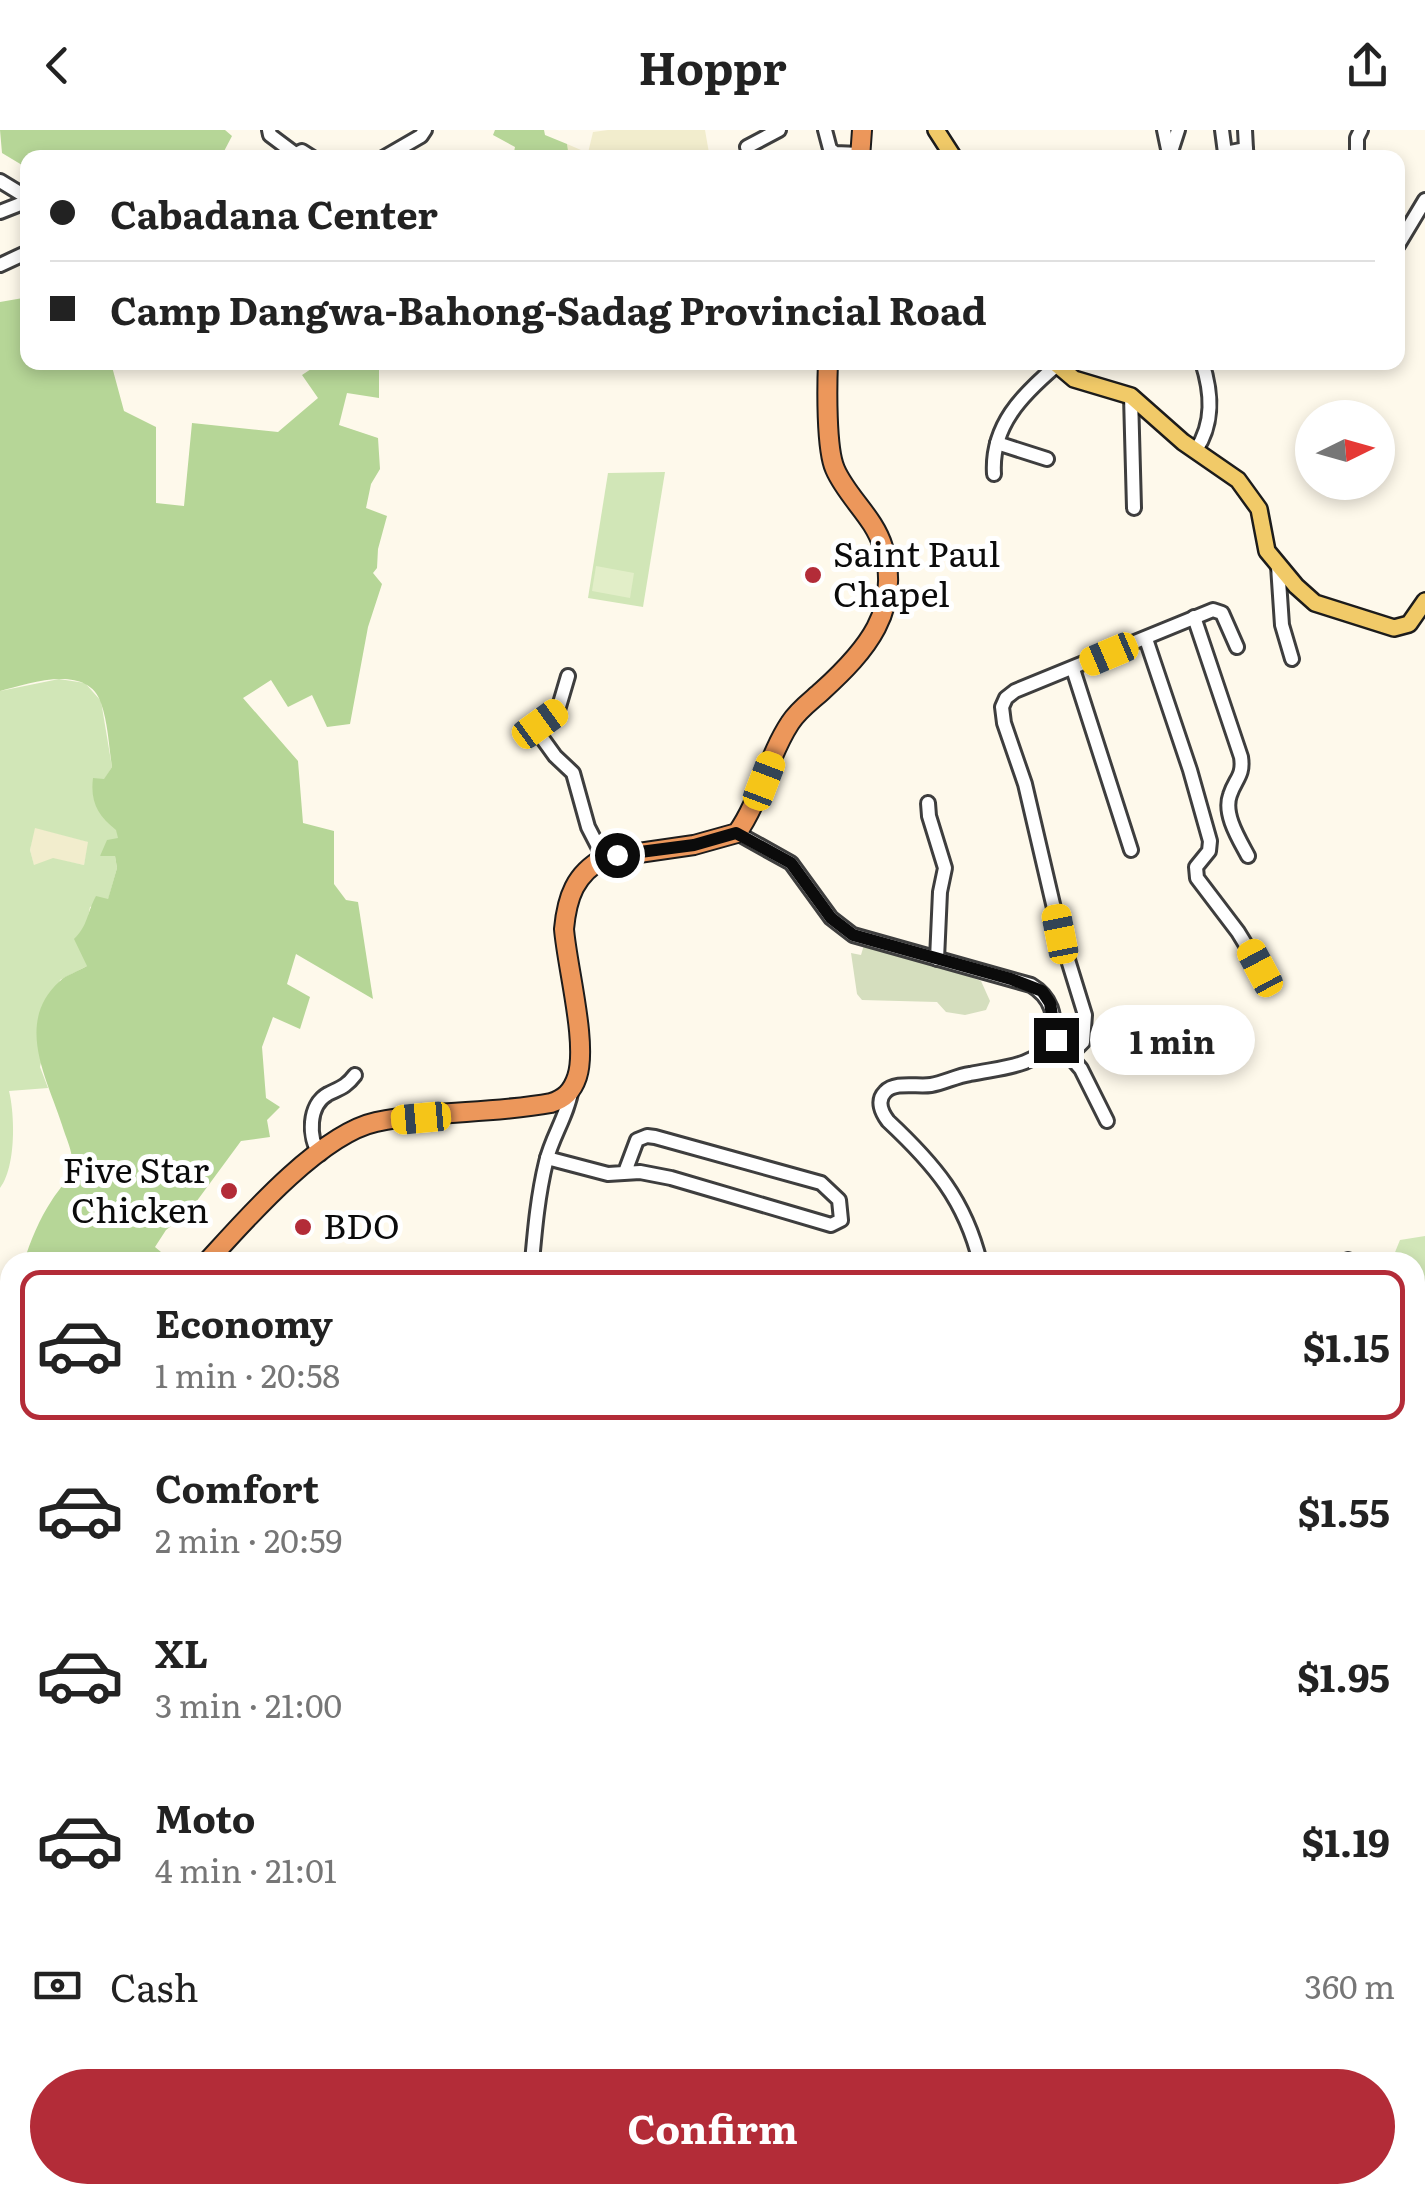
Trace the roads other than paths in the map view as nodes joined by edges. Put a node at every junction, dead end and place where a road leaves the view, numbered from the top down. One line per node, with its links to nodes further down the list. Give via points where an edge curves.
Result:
1 (268, 130): 5 (street)
2 (425, 130): 6 (street)
3 (779, 130): 4 (street)
4 (747, 147)
5 (287, 150)
6 (397, 150)
7 (1425, 200): 8 (street)
8 (1405, 233)
9 (828, 370): 28 (highway, via 832,462 883,546 888,601 870,640 787,726)
10 (1049, 370): 14 (street, via 1021,397)
11 (1064, 370): 13 (main road, via 1082,383)
12 (1204, 370): 15 (street, via 1210,420)
13 (1131, 396): 15 (main road); 18 (street)
14 (996, 443): 16 (street); 17 (street)
15 (1196, 450): 19 (main road, via 1249,492 1264,544)
16 (1048, 459)
17 (994, 474)
18 (1134, 508)
19 (1278, 566): 20 (main road, via 1315,604 1387,627 1408,624); 24 (street)
20 (1425, 601)
21 (1194, 617): 22 (street); 23 (street, via 1219,610); 30 (street, via 1240,758 1242,772 1229,804)
22 (1146, 639): 25 (street); 33 (street, via 1210,844 1197,878)
23 (1238, 647)
24 (1292, 659)
25 (1073, 669): 29 (street); 35 (street, via 1014,691 1002,707 1085,1015 1083,1042)
26 (568, 676): 31 (street, via 558,710 538,731 572,774)
27 (928, 803): 32 (street, via 945,868)
28 (736, 833): 31 (highway); 32 (street, via 791,863 831,918 853,935)
29 (1131, 850)
30 (1248, 856)
31 (604, 858): 37 (highway, via 582,874 566,909 580,1062)
32 (937, 958): 34 (street, via 1042,991)
33 (1260, 968)
34 (1056, 1040): 35 (street); 44 (street, via 1016,1067 894,1087 880,1100 888,1121 942,1175)
35 (1070, 1055): 38 (street)
36 (355, 1076): 39 (street, via 315,1111 312,1137)
37 (572, 1088): 39 (highway, via 564,1099 530,1107 378,1122 349,1132); 40 (street)
38 (1107, 1121)
39 (320, 1154): 42 (highway, via 282,1182)
40 (546, 1158): 41 (street); 43 (street)
41 (625, 1172): 41 (street, via 671,1178 832,1225 841,1220 839,1200 821,1183 655,1137 637,1140)
42 (216, 1252)
43 (532, 1252)
44 (977, 1252)

